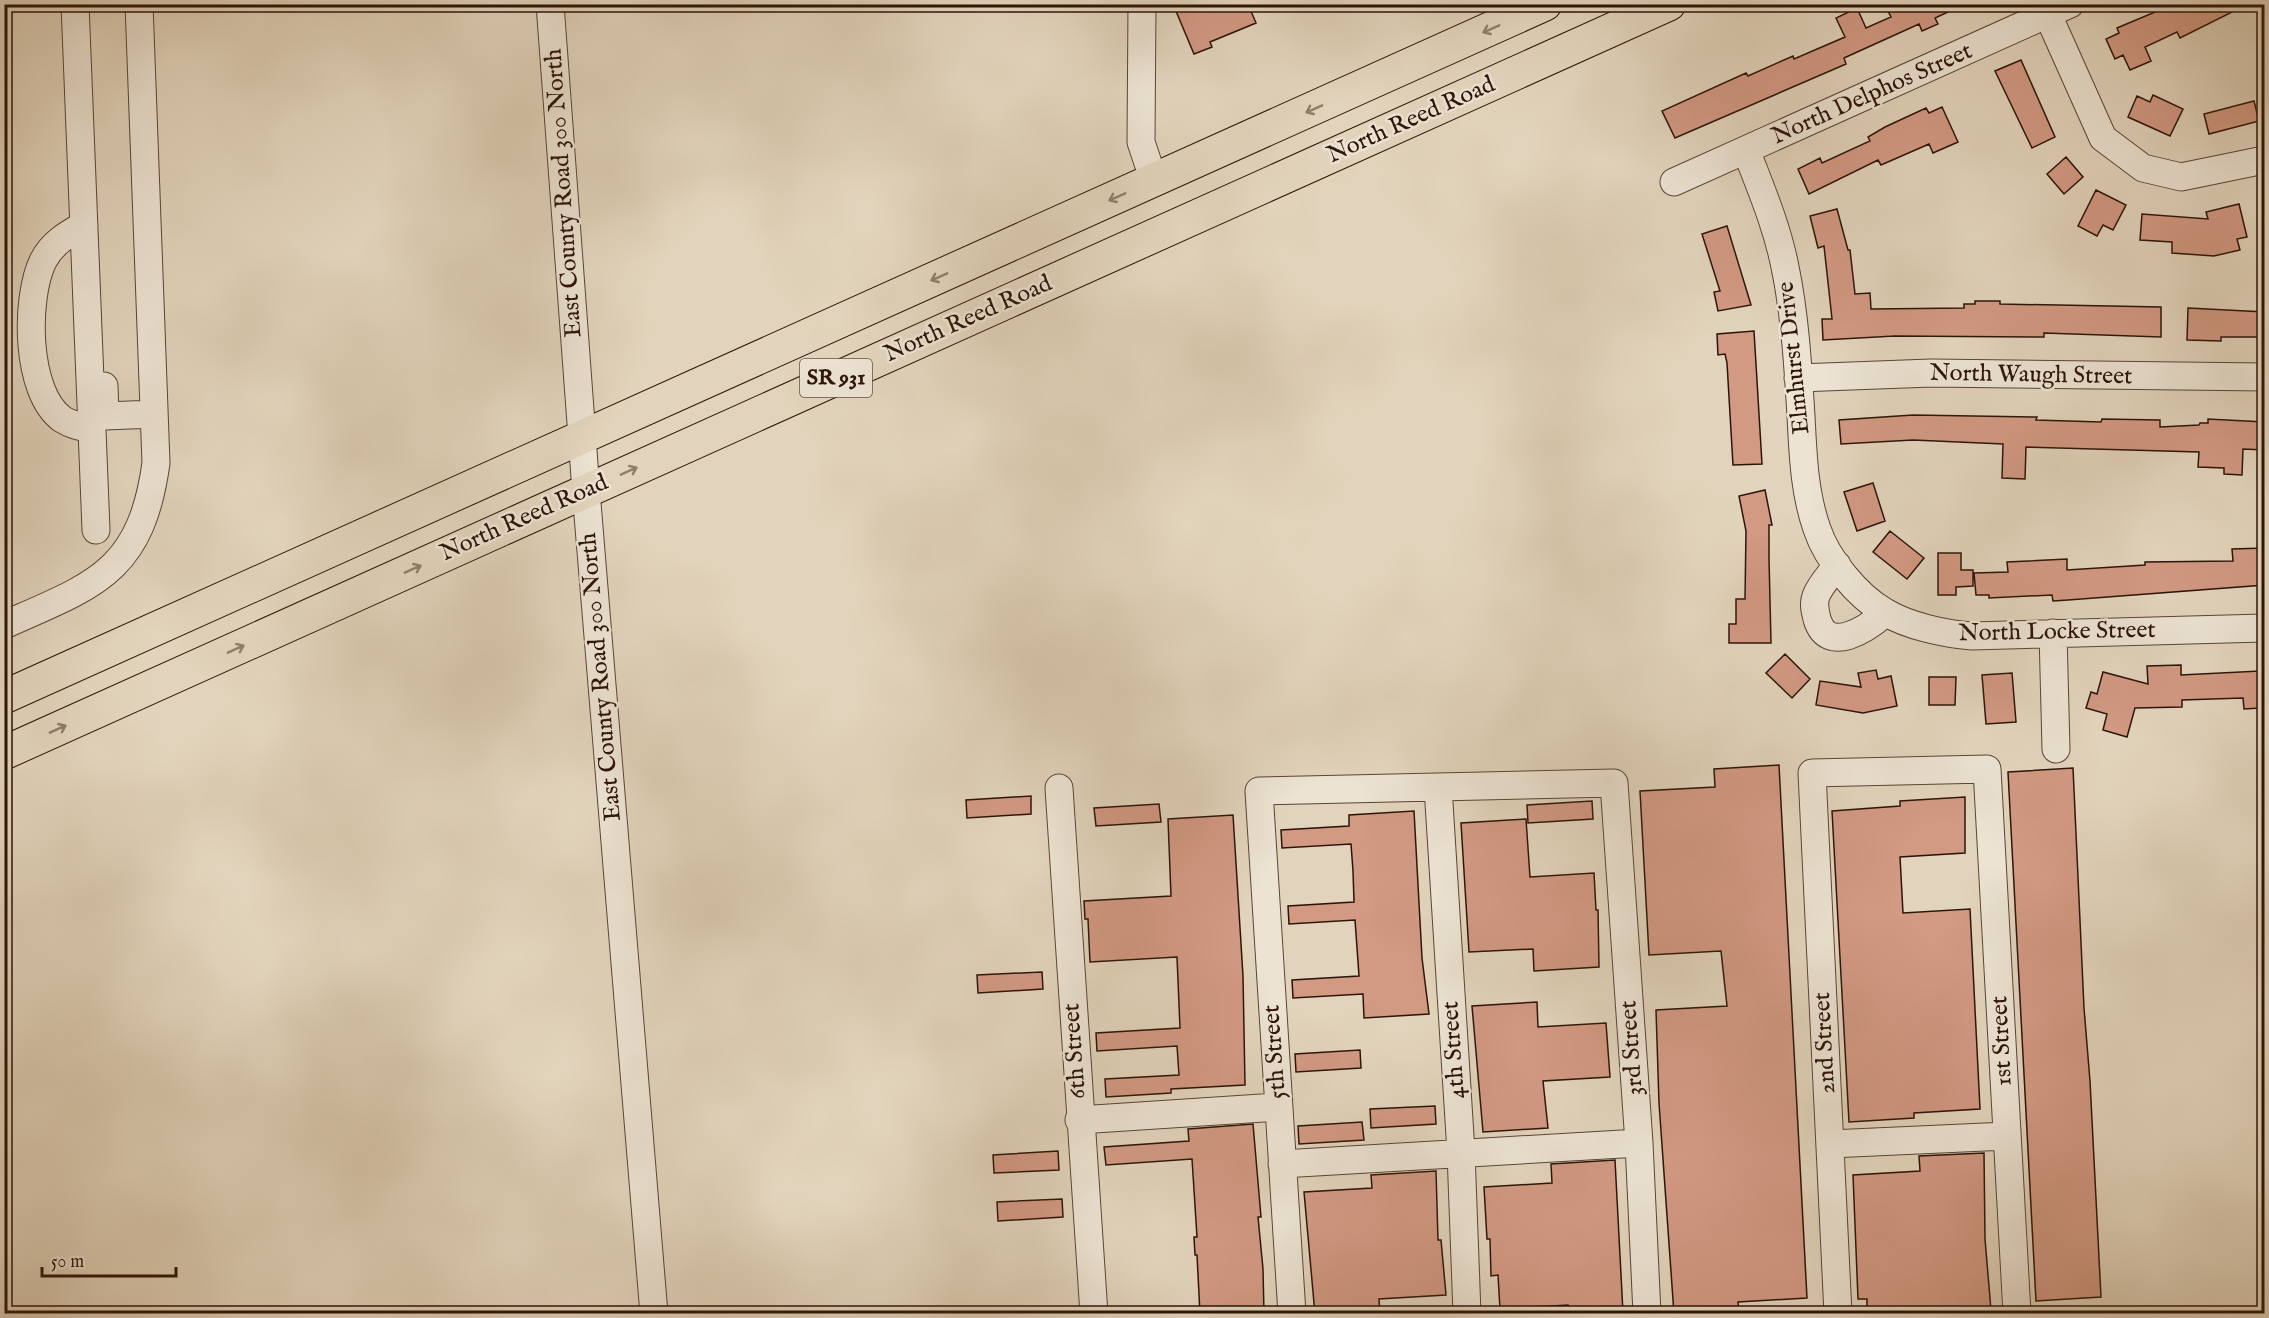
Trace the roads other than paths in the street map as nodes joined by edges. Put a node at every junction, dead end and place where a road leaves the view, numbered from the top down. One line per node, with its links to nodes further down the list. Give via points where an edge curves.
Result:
1 (75, 4): 13 (street)
2 (88, 4): 16 (street, via 105,416)
3 (139, 4): 16 (street)
4 (550, 4): 18 (street, East County Road 300 North)
5 (1142, 4): 11 (street, via 1141,142)
6 (1545, 4): 11 (main road, North Reed Road / SR 931, one-way to 11)
7 (1669, 4): 19 (main road, North Reed Road / SR 931, one-way to 7)
8 (2059, 10): 9 (street, North Delphos Street); 10 (street, via 2103,138 2143,168 2181,177)
9 (1746, 150): 12 (street, North Delphos Street); 15 (street, Elmhurst Drive, via 1770,211 1785,267)
10 (2265, 160)
11 (1154, 181): 18 (main road, North Reed Road / SR 931, one-way to 18)
12 (1674, 182)
13 (84, 225): 17 (street); 17 (street, via 59,240 44,260 33,289 33,343 37,378 48,404 62,419)
14 (2265, 377): 15 (street, North Waugh Street, via 1931,373)
15 (1798, 378): 21 (street, Elmhurst Drive, via 1805,479 1817,530)
16 (154, 414): 23 (street, via 156,464 150,499 133,541 118,564 103,577)
17 (93, 429): 20 (street)
18 (582, 438): 19 (street, East County Road 300 North); 26 (main road, North Reed Road / SR 931)
19 (586, 491): 28 (main road, North Reed Road / SR 931, one-way to 19); 39 (street, East County Road 300 North)
20 (96, 530)
21 (1837, 565): 22 (street, North Locke Street, via 1864,597); 22 (street, via 1816,594 1814,606 1820,627 1841,638 1868,629)
22 (1886, 613): 25 (street, North Locke Street, via 1945,634)
23 (4, 625)
24 (2265, 628): 25 (street, North Locke Street)
25 (2053, 633): 27 (street)
26 (4, 698)
27 (2056, 749)
28 (4, 753)
29 (1812, 772): 34 (street, 1st Street, via 1987,769); 36 (street, 2nd Street)
30 (1438, 787): 32 (street, 5th Street, via 1259,791); 35 (street, 3rd Street, via 1614,783); 37 (street, 4th Street)
31 (1059, 788): 33 (street, 6th Street)
32 (1278, 1107): 33 (street); 38 (street, 5th Street)
33 (1079, 1120): 40 (street, 6th Street)
34 (2007, 1136): 36 (street); 45 (street, 1st Street)
35 (1639, 1143): 37 (street); 43 (street, 3rd Street)
36 (1830, 1144): 44 (street, 2nd Street)
37 (1461, 1152): 38 (street); 42 (street, 4th Street)
38 (1282, 1164): 41 (street, 5th Street)
39 (654, 1314)
40 (1094, 1314)
41 (1292, 1314)
42 (1467, 1314)
43 (1647, 1314)
44 (1838, 1314)
45 (2017, 1314)

